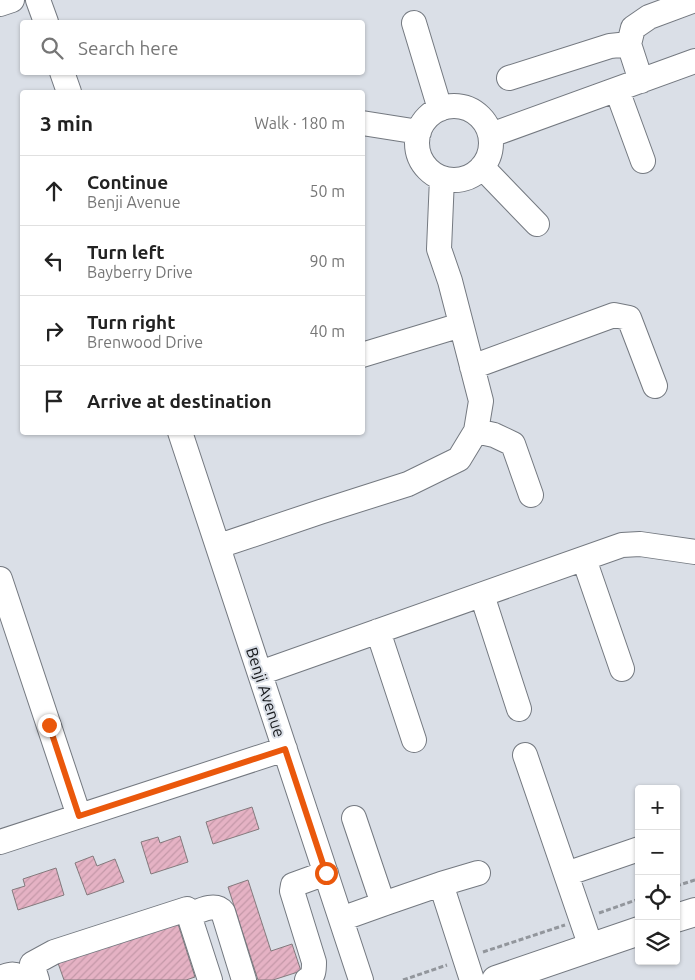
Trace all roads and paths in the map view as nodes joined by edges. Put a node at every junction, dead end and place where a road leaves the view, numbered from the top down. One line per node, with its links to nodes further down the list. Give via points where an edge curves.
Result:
1 (12, 0): 4 (street)
2 (38, 0): 5 (street)
3 (695, 0): 7 (street, via 649,17 633,28)
4 (0, 4)
5 (45, 20)
6 (414, 23): 14 (street)
7 (629, 44): 10 (street, via 610,46); 11 (street)
8 (695, 62): 11 (street)
9 (63, 75): 12 (street)
10 (509, 78)
11 (641, 81): 13 (street)
12 (68, 90)
13 (617, 90): 17 (street); 18 (street)
14 (440, 109): 16 (street, via 431,114); 17 (street, via 461,106 471,110 480,116)
15 (365, 123): 16 (street)
16 (419, 132): 20 (street, via 419,154 432,173)
17 (490, 135): 19 (street, via 491,146)
18 (643, 161)
19 (482, 167): 20 (street, via 464,178); 21 (street)
20 (442, 178): 22 (street, via 439,249)
21 (537, 224)
22 (461, 325): 23 (street); 24 (street)
23 (365, 354)
24 (472, 367): 25 (street, via 614,316 629,318); 26 (street, via 481,401)
25 (656, 386)
26 (476, 432): 28 (street, via 494,435 513,444); 29 (street, via 459,459 408,484)
27 (181, 435): 29 (street, Benji Avenue)
28 (531, 495)
29 (219, 546): 37 (street, Benji Avenue)
30 (695, 552): 31 (street, via 640,544 622,545)
31 (584, 558): 33 (street); 36 (street)
32 (0, 578): 34 (street)
33 (482, 595): 35 (street); 38 (street)
34 (5, 612): 42 (street)
35 (378, 632): 37 (street); 39 (street)
36 (622, 669)
37 (260, 673): 40 (street, Benji Avenue)
38 (519, 709)
39 (414, 740)
40 (285, 749): 42 (street); 47 (street, Benji Avenue)
41 (525, 755): 48 (street)
42 (79, 816): 44 (street)
43 (354, 818): 53 (street)
44 (0, 842)
45 (635, 849): 48 (street)
46 (478, 872): 50 (street)
47 (326, 873): 57 (street, Benji Avenue); 68 (street, via 293,885 292,891 314,962 314,971)
48 (566, 874): 58 (street)
49 (695, 880): 51 (path)
50 (442, 884): 53 (street); 61 (street)
51 (680, 885)
52 (635, 900): 58 (path)
53 (384, 904): 57 (street)
54 (695, 912): 56 (main road)
55 (189, 914): 65 (street, via 187,909 54,952 32,964); 66 (street); 67 (street, via 220,908)
56 (680, 917)
57 (341, 918): 69 (street, Benji Avenue)
58 (582, 919): 60 (street); 61 (path)
59 (635, 932): 60 (main road)
60 (592, 947): 63 (main road)
61 (469, 969): 70 (path)
62 (0, 978): 64 (street, via 16,975)
63 (506, 978)
64 (21, 980)
65 (37, 980)
66 (210, 980)
67 (244, 980)
68 (306, 980)
69 (361, 980)
70 (402, 980)

